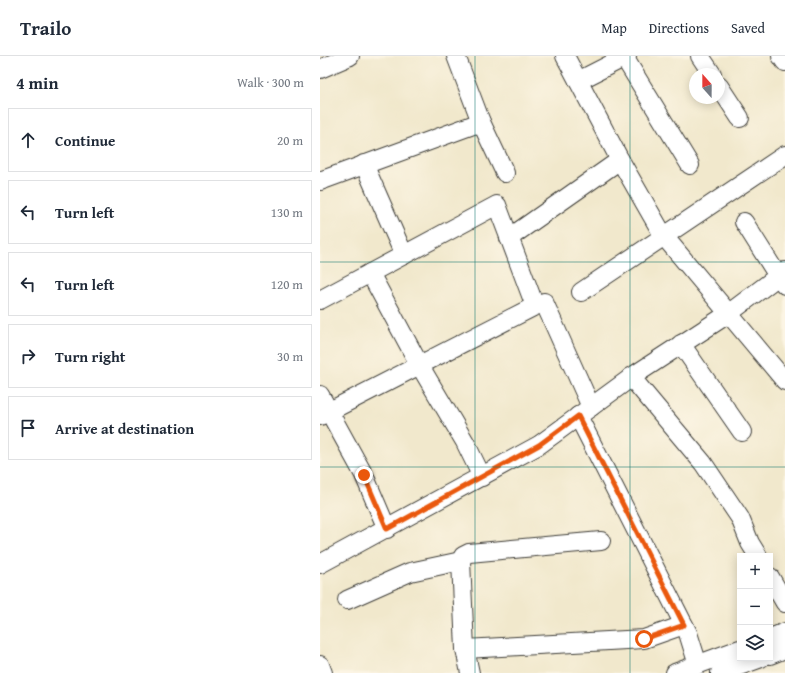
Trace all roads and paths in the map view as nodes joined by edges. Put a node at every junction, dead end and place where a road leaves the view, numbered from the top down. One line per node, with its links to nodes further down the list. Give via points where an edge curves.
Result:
1 (350, 56): 9 (street)
2 (456, 56): 13 (street)
3 (565, 56): 10 (street)
4 (700, 56): 8 (street)
5 (781, 56): 7 (street)
6 (626, 57): 10 (street); 17 (street)
7 (785, 62)
8 (708, 68)
9 (320, 69)
10 (578, 81): 15 (street)
11 (725, 95): 12 (street)
12 (740, 118)
13 (481, 122): 16 (street); 18 (street)
14 (785, 155): 21 (street)
15 (620, 160): 21 (street); 22 (street)
16 (364, 164): 19 (street); 23 (street)
17 (690, 165)
18 (505, 173)
19 (320, 181)
20 (744, 222): 25 (street)
21 (663, 236): 26 (street); 29 (street)
22 (509, 238): 23 (street, via 497,205); 28 (street)
23 (404, 255): 24 (street)
24 (370, 273): 27 (street); 31 (street)
25 (783, 278): 29 (street)
26 (581, 292)
27 (320, 300)
28 (535, 306): 31 (street); 35 (street, via 544,302)
29 (728, 314): 30 (street); 33 (street)
30 (681, 344): 32 (street); 37 (street)
31 (420, 366): 36 (street); 38 (street, via 465,442)
32 (630, 378): 35 (street); 41 (street, via 703,463 740,518)
33 (785, 382)
34 (320, 395): 36 (street)
35 (585, 411): 38 (street, via 539,445); 47 (street)
36 (325, 414): 39 (street, via 364,475)
37 (742, 432)
38 (482, 477): 39 (street)
39 (387, 529): 43 (street)
40 (601, 541): 42 (street, via 469,553 463,556)
41 (756, 553)
42 (461, 561): 45 (street, via 410,572); 50 (street)
43 (320, 564)
44 (773, 582): 46 (street)
45 (347, 600)
46 (785, 603)
47 (684, 625): 50 (street, via 644,639); 56 (street)
48 (785, 632): 49 (street)
49 (773, 637)
50 (465, 649): 58 (street)
51 (785, 649): 53 (street)
52 (737, 650): 56 (street)
53 (773, 654)
54 (753, 661): 60 (street)
55 (320, 665): 57 (street)
56 (698, 665): 59 (street)
57 (323, 673)
58 (470, 673)
59 (675, 673)
60 (720, 673)

